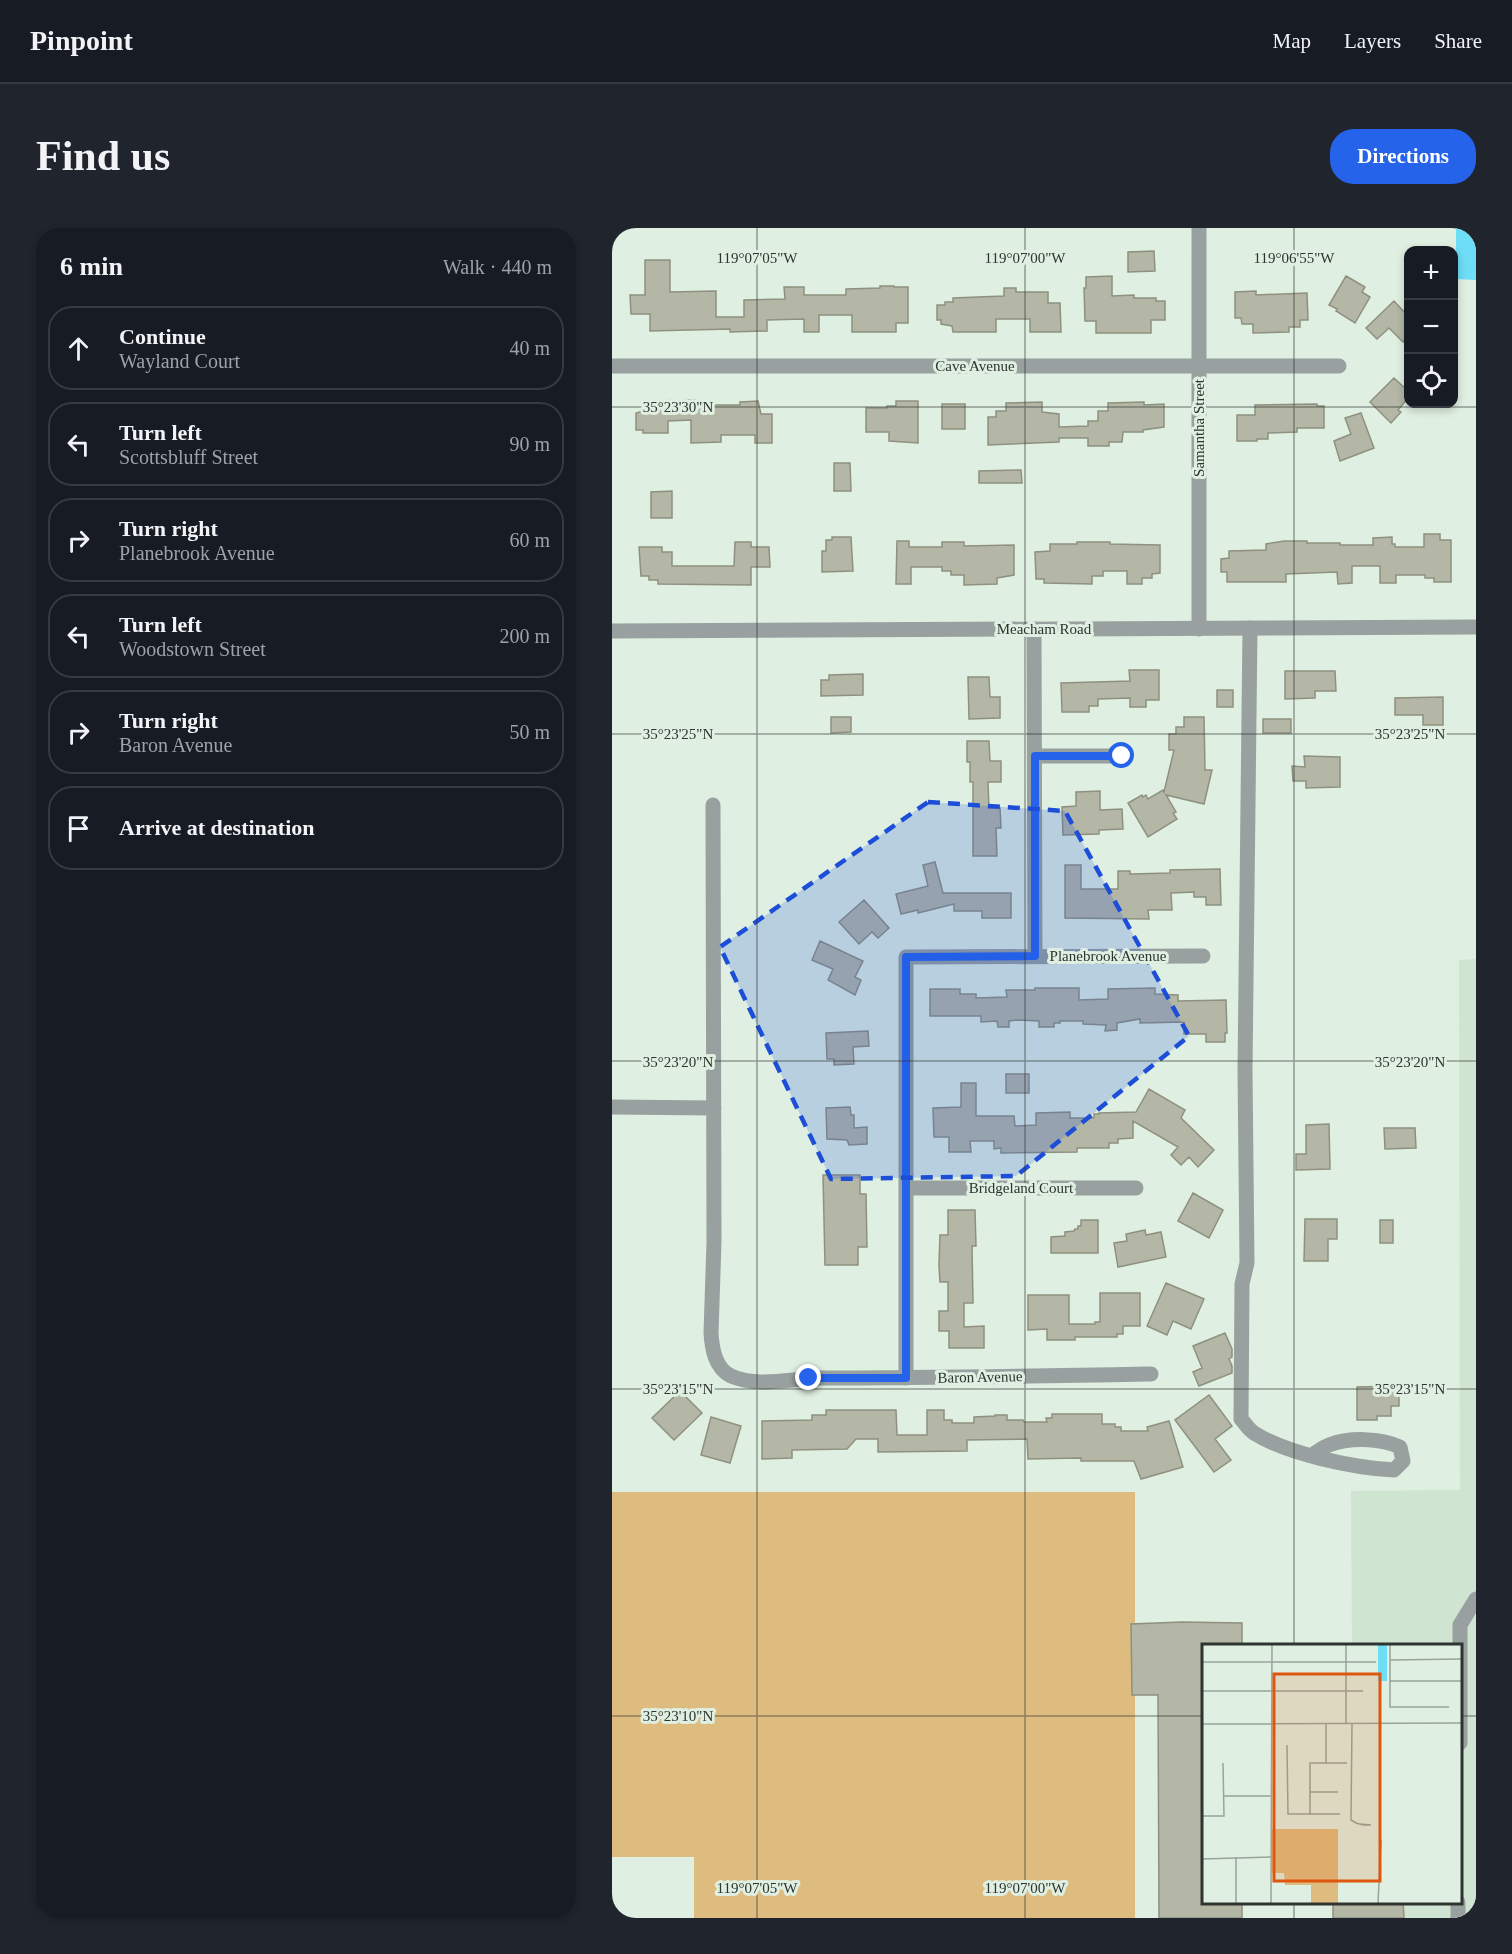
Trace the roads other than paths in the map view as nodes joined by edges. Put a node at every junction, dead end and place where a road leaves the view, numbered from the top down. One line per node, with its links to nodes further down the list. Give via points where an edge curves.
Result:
1 (1199, 228): 3 (street, Samantha Street)
2 (612, 366): 3 (street, Cave Avenue)
3 (1199, 366): 4 (street, Cave Avenue); 8 (street, Samantha Street)
4 (1339, 366)
5 (1476, 627): 6 (street, Meacham Road)
6 (1250, 628): 8 (street, Meacham Road); 21 (street, via 1247,1263 1242,1284 1241,1419 1251,1431 1277,1445)
7 (1035, 629): 8 (street, Meacham Road); 9 (street, Meacham Road); 10 (street)
8 (1199, 629)
9 (612, 631)
10 (1035, 756): 11 (street); 13 (street)
11 (1122, 756)
12 (713, 805): 16 (street, Baron Avenue)
13 (1035, 956): 14 (street, Planebrook Avenue); 17 (street, Planebrook Avenue, via 906,957)
14 (1203, 956)
15 (612, 1107): 16 (street)
16 (714, 1108): 20 (street, Baron Avenue, via 711,1333 716,1361 724,1372 750,1381)
17 (906, 1188): 18 (street, Bridgeland Court); 20 (street)
18 (1136, 1188)
19 (1151, 1374): 20 (street, Baron Avenue)
20 (906, 1378)
21 (1312, 1455): 21 (street, via 1369,1469 1394,1470 1403,1461 1400,1447 1389,1442 1352,1440 1329,1445)
22 (1476, 1599): 23 (street, via 1460,1625)
23 (1460, 1644)

